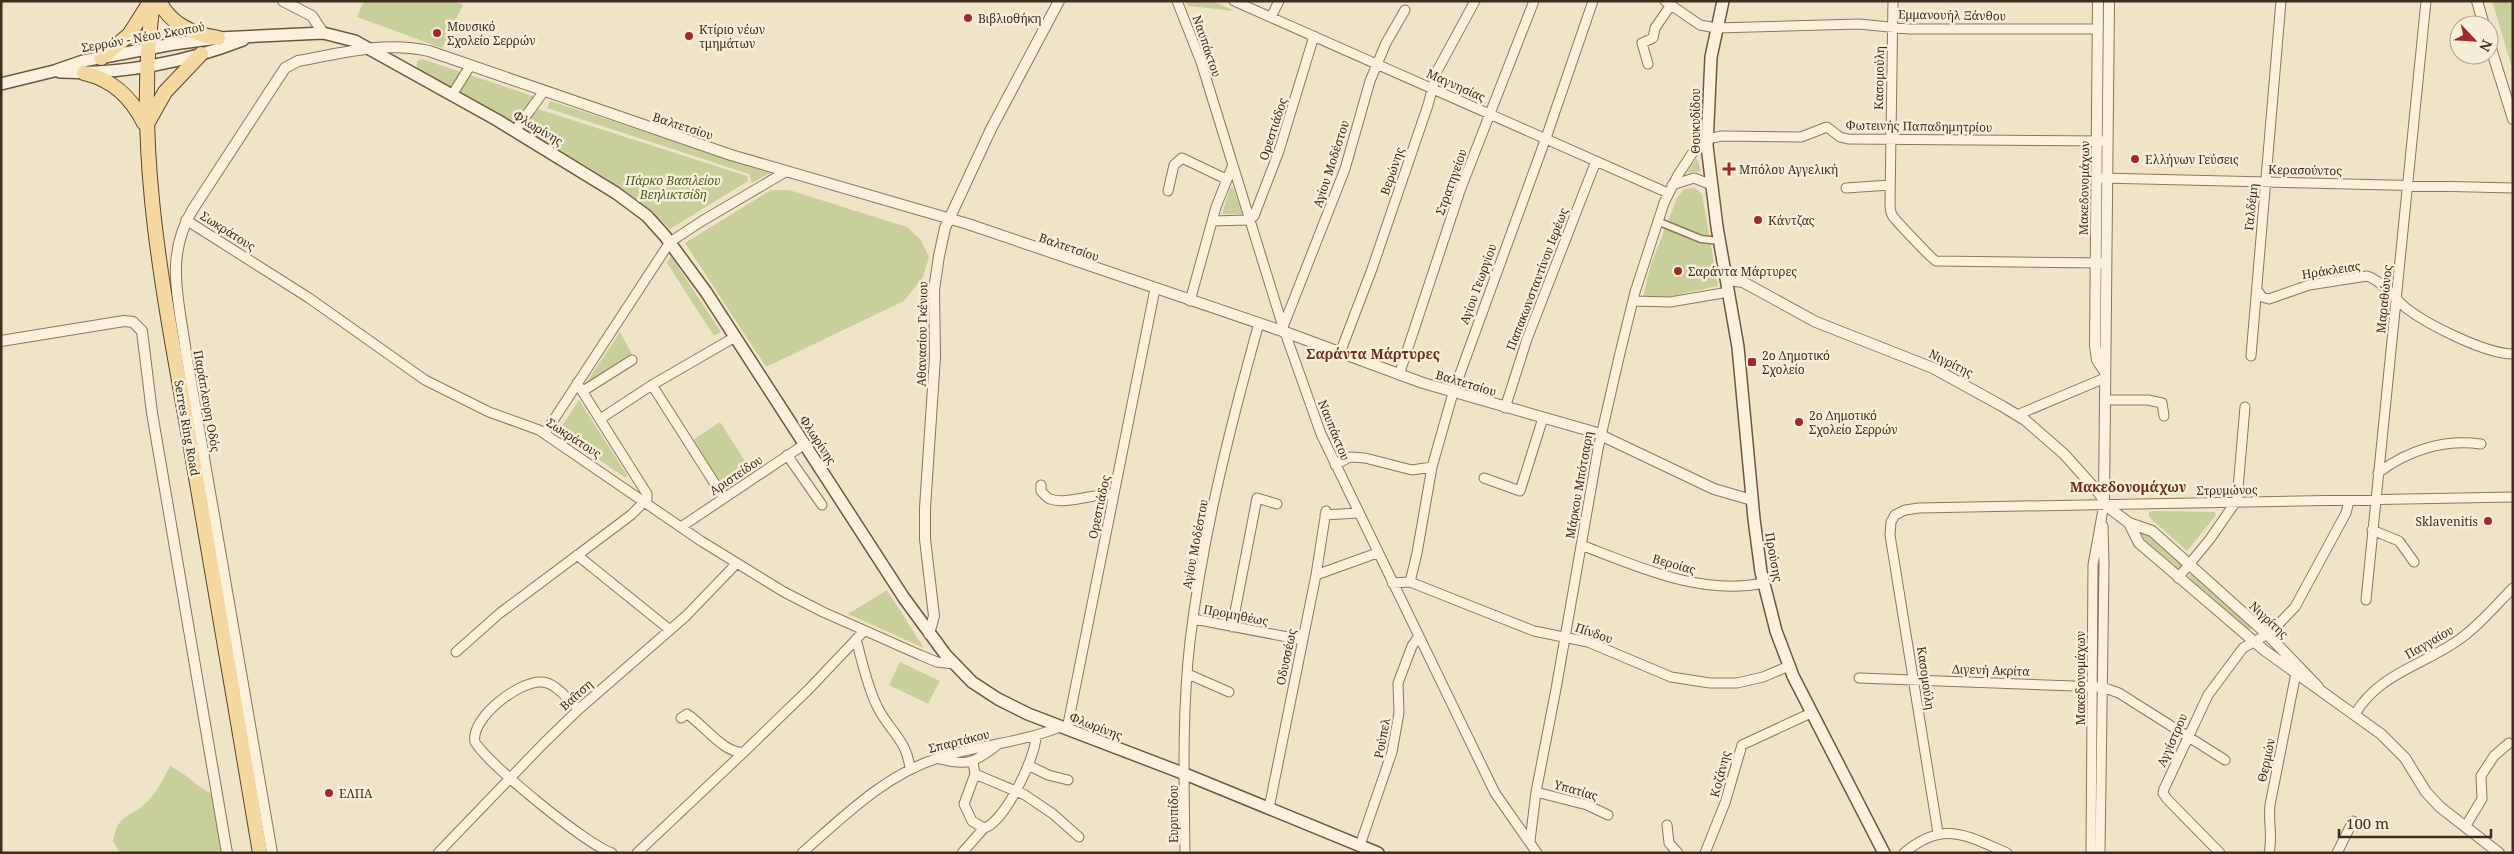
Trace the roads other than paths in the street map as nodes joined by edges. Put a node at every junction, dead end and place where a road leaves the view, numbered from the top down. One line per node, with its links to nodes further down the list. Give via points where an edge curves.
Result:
1 (152, 1): 30 (main road, Serres Ring Road); 32 (main road, via 129,35)
2 (159, 1): 27 (main road, via 179,26)
3 (283, 1): 25 (street, via 312,16)
4 (1059, 1): 65 (street, Αθανασίου Γκένιου, via 1004,103)
5 (1177, 1): 53 (street, Ναυπάκτου, via 1201,62)
6 (1234, 1): 21 (street, Μαγνησίας)
7 (1279, 1): 21 (street)
8 (1475, 1): 41 (street, Βερώνης, via 1440,65)
9 (1534, 1): 44 (street, Στρατηγείου)
10 (1593, 1): 49 (street, Αγίου Γεωργίου)
11 (1723, 1): 23 (main road, Θουκυδίδου)
12 (1893, 1): 22 (street, Κασομούλη)
13 (2098, 1): 24 (street, Μακεδονομάχων)
14 (2109, 1): 51 (street, Μακεδονομάχων)
15 (2281, 1): 57 (street, Γαλδέμη)
16 (2426, 1): 58 (street, Μαραθώνος)
17 (2476, 1): 20 (street)
18 (1668, 3): 23 (street, via 1700,25); 34 (street, via 1655,28 1654,38 1642,43)
19 (1404, 10): 33 (street, Αγίου Μοδέστου)
20 (2481, 15)
21 (1271, 18): 26 (street, Μαγνησίας)
22 (1893, 27): 23 (street, Εμμανουήλ Ξάνθου, via 1859,24); 24 (street, Εμμανουήλ Ξάνθου); 50 (street, Κασομούλη)
23 (1716, 28): 48 (main road, Θουκυδίδου)
24 (2098, 28): 51 (street, Μακεδονομάχων)
25 (323, 32): 28 (main road, Φλωρίνης); 29 (main road, Φλωρίνης)
26 (1314, 36): 33 (street, Μαγνησίας); 67 (street, Ορεστιάδος, via 1276,161 1257,210)
27 (218, 38): 28 (main road, Σερρών - Νέου Σκοπού); 30 (main road, Σερρών - Νέου Σκοπού)
28 (249, 38): 31 (main road, Σερρών - Νέου Σκοπού)
29 (370, 48): 37 (street, Βαλτετσίου, via 415,48); 43 (main road, Φλωρίνης); 66 (street, Παράπλευρη Οδός, via 288,65)
30 (148, 49): 32 (main road, Σερρών - Νέου Σκοπού); 35 (main road, Serres Ring Road)
31 (201, 54): 35 (main road, Σερρών - Νέου Σκοπού); 46 (main road, via 170,86)
32 (101, 58): 38 (main road, Σερρών - Νέου Σκοπού)
33 (1377, 64): 41 (street, Μαγνησίας); 81 (street, Αγίου Μοδέστου, via 1342,177)
34 (1648, 64)
35 (147, 65): 39 (main road, Σερρών - Νέου Σκοπού); 46 (main road, Serres Ring Road)
36 (2496, 65): 45 (street)
37 (470, 66): 42 (street, Βαλτετσίου); 43 (street)
38 (54, 71): 39 (main road, Σερρών - Νέου Σκοπού); 40 (main road, Σερρών - Νέου Σκοπού)
39 (84, 73): 46 (main road, via 104,79 122,92)
40 (1, 84)
41 (1433, 88): 44 (street, Μαγνησίας); 84 (street, Βερώνης)
42 (544, 92): 47 (street); 54 (street, Βαλτετσίου)
43 (452, 94): 47 (main road, Φλωρίνης)
44 (1490, 114): 49 (street, Μαγνησίας); 88 (street, Στρατηγείου, via 1453,212)
45 (2513, 119)
46 (146, 126): 191 (main road, Serres Ring Road, via 162,283)
47 (515, 130): 71 (main road, Φλωρίνης, via 625,199 647,216)
48 (1707, 137): 50 (street, Φωτεινής Παπαδημητρίου, via 1801,137 1827,127 1843,138); 60 (main road, Θουκυδίδου); 63 (street, Μάρκου Μπότσαρη, via 1701,140)
49 (1546, 138): 52 (street, Μαγνησίας); 92 (street, Αγίου Γεωργίου)
50 (1891, 139): 51 (street, Φωτεινής Παπαδημητρίου); 59 (street, Κασομούλη)
51 (2102, 141): 55 (street, Μακεδονομάχων)
52 (1596, 161): 63 (street, Μαγνησίας); 95 (street, Παπακωνσταντίνου Ιερέως, via 1527,339)
53 (1232, 167): 56 (street); 67 (street, Ναυπάκτου)
54 (787, 171): 65 (street, Βαλτετσίου); 71 (street)
55 (2102, 178): 57 (street, Κερασούντος); 72 (street, Μακεδονομάχων)
56 (1226, 179): 64 (street, via 1178,159); 68 (street)
57 (2266, 182): 58 (street, Κερασούντος); 75 (street, Γαλδέμη)
58 (2407, 184): 62 (street, Κερασούντος); 77 (street, Μαραθώνος)
59 (1890, 185): 61 (street); 72 (street, Κασομούλη, via 1892,215 1936,261)
60 (1712, 186): 63 (street, via 1694,178); 70 (main road, Θουκυδίδου)
61 (1846, 188)
62 (2513, 188)
63 (1670, 189): 69 (street, Μάρκου Μπότσαρη)
64 (1168, 190)
65 (949, 218): 74 (street, Βαλτετσίου); 143 (street, Αθανασίου Γκένιου, via 940,248 934,290 935,358 925,539 934,610)
66 (186, 220): 100 (street, Σωκράτους, via 273,275 425,380 489,412); 192 (street, Παράπλευρη Οδός, via 176,253 177,288)
67 (1249, 220): 68 (street); 81 (street, Ναυπάκτου)
68 (1212, 221): 78 (street)
69 (1657, 221): 70 (street, via 1701,239); 79 (street, Μάρκου Μπότσαρη)
70 (1720, 241): 73 (main road, Προύσης)
71 (670, 242): 82 (main road, Φλωρίνης); 91 (street)
72 (2100, 263): 89 (street, Μακεδονομάχων, via 2095,352)
73 (1727, 280): 76 (main road, Προύσης); 96 (street, Νιγρίτης, via 1743,282 1831,329 1933,368)
74 (1155, 289): 78 (street, Βαλτετσίου); 110 (street, Ορεστιάδος)
75 (2257, 290): 77 (street, Ηράκλειας, via 2262,297 2269,299 2309,285 2367,276 2375,279); 86 (street, Γαλδέμη)
76 (1729, 292): 79 (street, via 1670,302); 113 (main road, Προύσης, via 1738,347)
77 (2397, 300): 85 (street, Ηράκλειας, via 2412,312 2480,348); 107 (street, Μαραθώνος)
78 (1190, 301): 80 (street, Βαλτετσίου)
79 (1633, 301): 101 (street, Μάρκου Μπότσαρη)
80 (1259, 323): 81 (street, Βαλτετσίου); 139 (street, Αγίου Μοδέστου, via 1214,506)
81 (1284, 330): 84 (street, Βαλτετσίου); 105 (street, Ναυπάκτου, via 1314,417)
82 (735, 337): 90 (street); 102 (main road, Φλωρίνης)
83 (1, 341): 190 (street, via 124,322 133,322 142,331 152,412)
84 (1340, 353): 88 (street, Βαλτετσίου)
85 (2513, 354)
86 (2251, 356)
87 (632, 360): 91 (street)
88 (1399, 375): 92 (street, Βαλτετσίου)
89 (2105, 375): 93 (street, Μακεδονομάχων); 96 (street)
90 (652, 385): 99 (street); 112 (street)
91 (580, 387): 99 (street); 100 (street)
92 (1452, 393): 95 (street, Βαλτετσίου); 106 (street, Αγίου Γεωργίου)
93 (2105, 400): 97 (street, via 2162,403); 117 (street, Μακεδονομάχων)
94 (2245, 407): 118 (street, via 2240,486)
95 (1505, 408): 98 (street, Βαλτετσίου)
96 (2017, 415): 117 (street, Νιγρίτης, via 2064,454)
97 (2164, 416)
98 (1543, 418): 101 (street, Βαλτετσίου); 108 (street, via 1520,491)
99 (600, 419): 114 (street, via 647,494)
100 (545, 434): 114 (street, Σωκράτους)
101 (1601, 434): 113 (street, Βαλτετσίου, via 1708,486); 126 (street, Μάρκου Μπότσαρη)
102 (805, 444): 104 (street, Αριστείδου); 143 (main road, Φλωρίνης)
103 (2481, 444): 107 (street, via 2456,442 2430,447 2395,460)
104 (787, 455): 112 (street, Αριστείδου); 120 (street)
105 (1335, 465): 106 (street, via 1350,457 1412,470); 121 (street, Ναυπάκτου)
106 (1432, 467): 134 (street, Αγίου Γεωργίου)
107 (2378, 473): 116 (street, Μαραθώνος)
108 (1484, 478)
109 (1041, 485): 110 (street, via 1040,491 1050,499)
110 (1114, 494): 163 (street, Ορεστιάδος)
111 (2513, 497): 116 (street, Στρυμώνος)
112 (724, 498): 124 (street, Αριστείδου)
113 (1752, 500): 136 (main road, Προύσης)
114 (646, 501): 124 (street, Σωκράτους); 128 (street)
115 (2349, 501): 116 (street, Στρυμώνος); 118 (street, Στρυμώνος); 146 (street, Αγγίστρου, via 2343,519 2300,600)
116 (2375, 501): 125 (street, Μαραθώνος)
117 (2104, 502): 118 (street, Στρυμώνος); 122 (street, Νιγρίτης); 123 (street, Στρυμώνος, via 1912,508 1895,515); 156 (street, Μακεδονομάχων)
118 (2235, 502): 131 (street)
119 (1277, 504): 140 (street, via 1257,498)
120 (822, 505)
121 (1357, 513): 127 (street, Ναυπάκτου); 132 (street, Οδυσσέως, via 1326,513)
122 (2129, 523): 131 (street, Νιγρίτης, via 2152,532); 133 (street, Νιγρίτης, via 2140,543)
123 (1890, 526): 155 (street, Κασομούλη)
124 (681, 527): 130 (street, Σωκράτους)
125 (2372, 530): 129 (street, via 2400,541); 138 (street, Μαραθώνος)
126 (1581, 545): 136 (street, Βεροίας, via 1690,582 1734,587); 145 (street, Μάρκου Μπότσαρη)
127 (1377, 553): 132 (street); 135 (street, Ναυπάκτου)
128 (577, 555): 141 (street); 149 (street, via 500,613)
129 (2414, 562)
130 (737, 563): 141 (street, Βαΐτση); 142 (street, Σωκράτους, via 810,606)
131 (2190, 565): 133 (street); 146 (street, Νιγρίτης)
132 (1316, 575): 148 (street, Οδυσσέως)
133 (2178, 578): 146 (street, Νιγρίτης)
134 (1410, 582): 135 (street, Πίνδου); 145 (street, Πίνδου, via 1534,631)
135 (1392, 583): 144 (street, Ναυπάκτου)
136 (1764, 583): 151 (main road, Προύσης)
137 (2513, 588): 161 (street, Παγγαίου, via 2465,636 2378,686)
138 (2366, 600)
139 (1194, 619): 140 (street, Προμηθέως); 153 (street, Αγίου Μοδέστου)
140 (1232, 627): 148 (street, Προμηθέως)
141 (670, 630): 159 (street, Βαΐτση)
142 (864, 630): 147 (street); 150 (street, Σωκράτους, via 937,662)
143 (930, 634): 150 (main road, Φλωρίνης)
144 (1419, 636): 188 (street, Ναυπάκτου, via 1495,793); 189 (street, Ρούπελ, via 1398,682 1399,712 1392,752)
145 (1566, 637): 151 (street, Πίνδου, via 1588,642 1654,672 1679,679 1737,683); 179 (street, Μάρκου Μπότσαρη)
146 (2261, 638): 152 (street, Νιγρίτης); 157 (street, Νιγρίτης); 165 (street, Αγγίστρου, via 2241,650 2208,695)
147 (856, 639): 168 (street, via 809,690); 173 (street, via 877,707 902,741)
148 (1303, 640): 180 (street, Οδυσσέως)
149 (456, 652)
150 (954, 664): 163 (main road, Φλωρίνης, via 972,682 998,699)
151 (1789, 666): 160 (main road, Προύσης)
152 (2296, 673): 157 (street, Νιγρίτης); 209 (street, Θερμών, via 2270,805 2272,839)
153 (1188, 674): 158 (street); 175 (street, Αγίου Μοδέστου)
154 (1859, 678): 155 (street, Διγενή Ακρίτα)
155 (1913, 679): 156 (street, Διγενή Ακρίτα); 186 (street, Κασομούλη)
156 (2098, 686): 165 (street, via 2119,693); 206 (street, Μακεδονομάχων); 207 (street)
157 (2318, 687): 161 (street, Νιγρίτης)
158 (1229, 692)
159 (579, 709): 176 (street, Βαΐτση); 176 (street, via 558,689 542,682 524,685 490,710 476,731 475,742)
160 (1811, 713): 202 (street, Κοζάνης, via 1742,745 1725,803); 203 (main road, Προύσης)
161 (2355, 714): 184 (street, Νιγρίτης, via 2393,745 2429,795)
162 (681, 718): 168 (street, via 687,714 720,742 735,751)
163 (1063, 728): 164 (street, Σπαρτάκου); 175 (main road, Φλωρίνης)
164 (1036, 736): 167 (street, Σπαρτάκου); 172 (street)
165 (2189, 737): 170 (street); 208 (street, Αγγίστρου, via 2163,793)
166 (2509, 743): 184 (street, via 2494,756 2481,776 2482,799)
167 (999, 744): 169 (street, Σπαρτάκου); 171 (street)
168 (744, 752): 195 (street)
169 (937, 758): 171 (street, via 958,764); 173 (street, Σπαρτάκου)
170 (2226, 760)
171 (973, 762): 174 (street)
172 (1028, 765): 177 (street); 178 (street)
173 (910, 770): 196 (street, Σπαρτάκου, via 882,785)
174 (975, 774): 178 (street); 185 (street, via 964,804 972,821)
175 (1185, 774): 180 (main road, Φλωρίνης); 198 (street, Ευρυπίδου)
176 (510, 778): 193 (street, Βαΐτση); 194 (street)
177 (1068, 780)
178 (1015, 791): 185 (street, via 998,819); 187 (street, via 1044,808)
179 (1536, 792): 181 (street, Υπατίας, via 1587,805); 188 (street, Μάρκου Μπότσαρη)
180 (1268, 808): 189 (main road, Φλωρίνης)
181 (1608, 815)
182 (2353, 820): 210 (street)
183 (1667, 825): 201 (street, via 1669,843)
184 (2465, 827): 211 (street, Νιγρίτης)
185 (984, 828): 197 (street)
186 (1938, 833): 204 (street, via 1924,838); 205 (street, via 1965,836)
187 (1079, 837)
188 (1530, 841): 200 (street)
189 (1360, 845): 199 (main road, Φλωρίνης)
190 (227, 853)
191 (260, 853)
192 (272, 853)
193 (438, 853)
194 (612, 853)
195 (637, 853)
196 (802, 853)
197 (962, 853)
198 (1186, 853)
199 (1378, 853)
200 (1537, 853)
201 (1678, 853)
202 (1705, 853)
203 (1884, 853)
204 (1904, 853)
205 (2007, 853)
206 (2091, 853)
207 (2100, 853)
208 (2220, 853)
209 (2268, 853)
210 (2336, 853)
211 (2499, 853)

